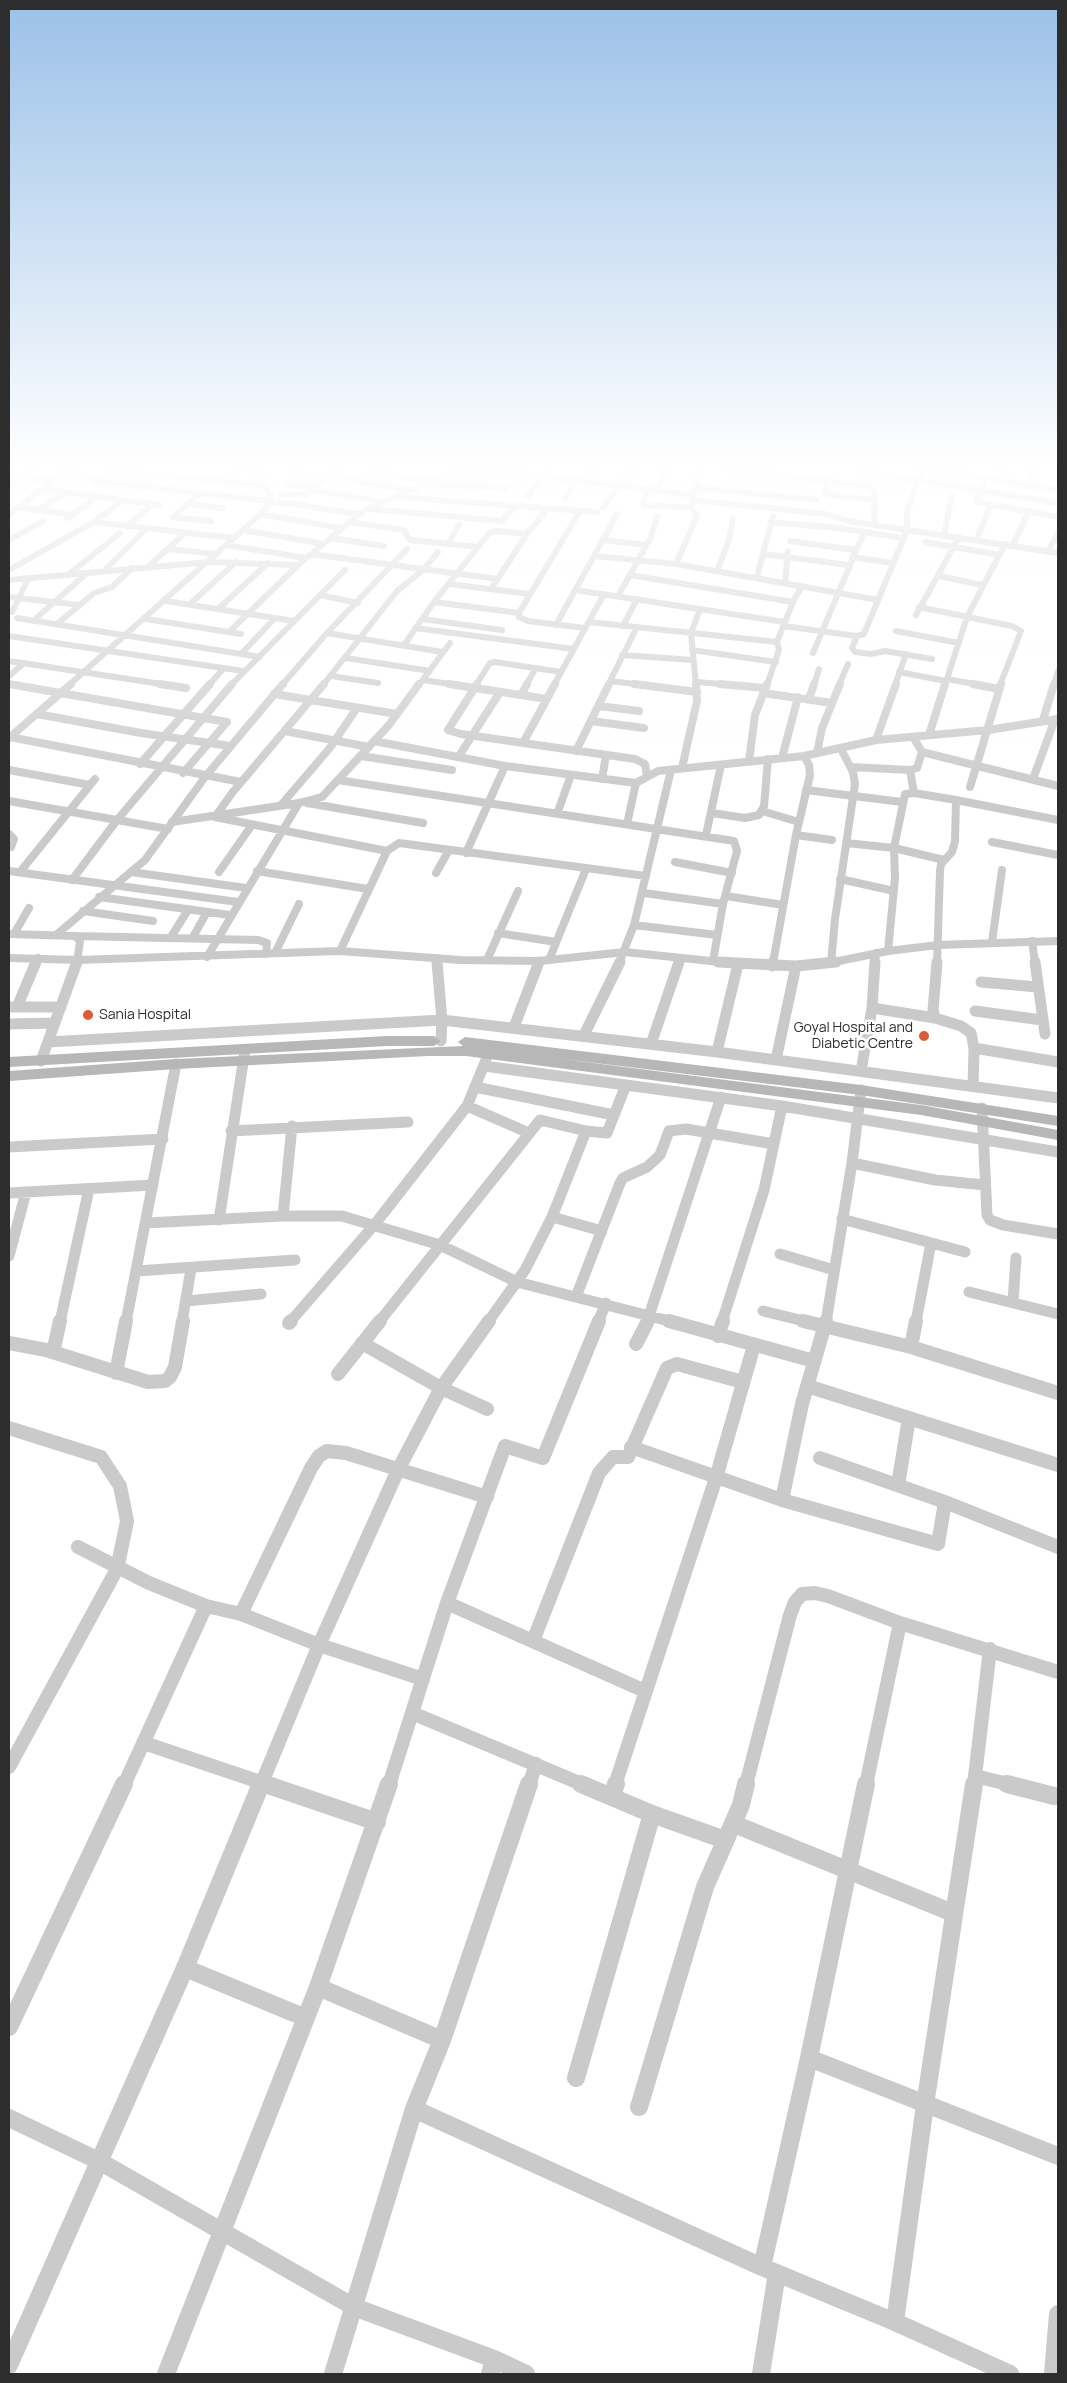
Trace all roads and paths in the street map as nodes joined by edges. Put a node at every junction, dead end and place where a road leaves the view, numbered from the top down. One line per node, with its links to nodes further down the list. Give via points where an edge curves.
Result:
1 (27, 580): 35 (street)
2 (79, 580): 38 (street)
3 (119, 580): 44 (street, via 96,591)
4 (189, 580): 39 (street)
5 (216, 580): 43 (street)
6 (249, 580): 46 (street)
7 (282, 580): 48 (street)
8 (335, 580): 32 (street)
9 (378, 580): 42 (street)
10 (410, 580): 76 (street, via 397,591)
11 (452, 580): 24 (street)
12 (497, 580): 27 (street)
13 (538, 580): 30 (street)
14 (581, 580): 28 (street)
15 (627, 580): 33 (street)
16 (661, 580): 41 (street)
17 (775, 580): 23 (street)
18 (842, 580): 29 (street)
19 (885, 580): 37 (street)
20 (935, 580): 45 (street)
21 (959, 580): 25 (street)
22 (985, 580): 25 (street)
23 (785, 582): 26 (street)
24 (449, 584): 27 (street); 40 (street)
25 (982, 585): 52 (street)
26 (802, 586): 29 (street); 41 (street)
27 (491, 589): 30 (street)
28 (575, 590): 31 (street); 61 (street)
29 (837, 593): 37 (street); 67 (street)
30 (530, 594): 49 (street)
31 (604, 594): 33 (street); 62 (street)
32 (320, 595): 42 (street); 57 (street)
33 (618, 596): 36 (street)
34 (9, 598): 35 (street)
35 (19, 598): 38 (street); 50 (street)
36 (637, 599): 47 (street); 63 (street)
37 (878, 600): 74 (street, via 864,634)
38 (55, 602): 44 (street); 56 (street)
39 (166, 602): 43 (street); 54 (street)
40 (434, 602): 49 (street); 55 (street)
41 (792, 602): 60 (street)
42 (358, 603): 70 (street)
43 (190, 604): 46 (street)
44 (80, 605): 59 (street)
45 (919, 607): 51 (street); 52 (street)
46 (218, 609): 48 (street)
47 (700, 609): 60 (street); 71 (street)
48 (248, 613): 53 (street); 68 (street)
49 (519, 613): 61 (street, via 523,620)
50 (13, 614): 56 (street); 58 (street)
51 (916, 615)
52 (967, 617): 79 (street); 120 (street, via 1012,626 1021,631)
53 (275, 618): 57 (street); 88 (street)
54 (146, 619): 68 (street); 75 (street)
55 (422, 619): 65 (street); 66 (street)
56 (33, 621): 59 (street)
57 (294, 621): 91 (street)
58 (10, 623)
59 (58, 624): 75 (street)
60 (783, 624): 67 (street); 77 (street)
61 (556, 625): 62 (street)
62 (587, 625): 63 (street); 82 (street)
63 (623, 626): 64 (street)
64 (637, 627): 71 (street); 90 (street)
65 (415, 628): 80 (street); 82 (street)
66 (502, 630)
67 (821, 631): 74 (street); 87 (street)
68 (229, 632): 72 (street)
69 (896, 632): 79 (street)
70 (328, 633): 76 (street); 125 (street)
71 (691, 633): 77 (street); 84 (street)
72 (241, 634)
73 (9, 636): 85 (street)
74 (858, 636): 89 (street, via 852,648 855,652)
75 (125, 637): 81 (street); 85 (street)
76 (362, 638): 80 (street); 92 (street)
77 (777, 642): 97 (street)
78 (450, 643): 86 (street)
79 (959, 643): 113 (street)
80 (404, 645): 86 (street)
81 (189, 646): 83 (street); 96 (street)
82 (574, 649): 108 (street)
83 (220, 650): 88 (street); 100 (street)
84 (692, 650): 94 (street); 97 (street)
85 (109, 651): 96 (street); 107 (street)
86 (442, 652): 105 (street)
87 (812, 653)
88 (241, 654): 91 (street)
89 (906, 654): 93 (street); 109 (street)
90 (622, 655): 94 (street); 114 (street)
91 (260, 657): 104 (street)
92 (346, 658): 105 (street); 111 (street)
93 (932, 659)
94 (693, 660): 115 (street)
95 (9, 661): 98 (street)
96 (173, 661): 100 (street)
97 (776, 662): 121 (street)
98 (24, 663): 107 (street); 110 (street)
99 (848, 664): 131 (street)
100 (206, 665): 101 (street)
101 (224, 668): 104 (street); 135 (street)
102 (536, 668): 108 (street); 119 (street, via 492,662); 126 (street)
103 (819, 669): 129 (street)
104 (243, 671): 138 (street)
105 (430, 671): 112 (street)
106 (1058, 671): 140 (street)
107 (85, 672): 118 (street); 124 (street)
108 (561, 672): 128 (street)
109 (899, 672): 113 (street); 151 (street)
110 (9, 676)
111 (330, 676): 116 (street); 130 (street)
112 (423, 680): 119 (street); 137 (street)
113 (947, 680): 120 (street); 146 (street)
114 (610, 681): 123 (street); 132 (street)
115 (697, 682): 121 (street); 123 (street)
116 (378, 683)
117 (9, 684): 124 (street)
118 (186, 688)
119 (474, 688): 122 (street); 145 (street, via 448,730)
120 (999, 689): 143 (street)
121 (764, 690): 127 (street); 167 (street, via 755,715)
122 (500, 692): 126 (street); 145 (street)
123 (697, 692): 174 (street)
124 (61, 693): 135 (street); 136 (street)
125 (274, 694): 130 (street); 156 (street)
126 (521, 695): 128 (street)
127 (798, 697): 129 (street); 165 (street)
128 (546, 699): 154 (street)
129 (809, 699): 131 (street)
130 (309, 701): 133 (street); 144 (street)
131 (832, 703): 160 (street)
132 (598, 706): 134 (street); 141 (street)
133 (357, 708): 137 (street); 152 (street)
134 (639, 711)
135 (184, 713): 138 (street); 147 (street)
136 (37, 714): 147 (street); 149 (street)
137 (397, 714): 155 (street)
138 (203, 717): 150 (street); 153 (street, via 227,722)
139 (1057, 719): 140 (street); 184 (street)
140 (1043, 720): 143 (street)
141 (591, 721): 142 (street); 158 (street)
142 (644, 728)
143 (988, 730): 146 (street); 171 (street)
144 (286, 731): 152 (street); 186 (street)
145 (473, 735): 154 (street); 163 (street)
146 (929, 735): 148 (street)
147 (164, 736): 150 (street); 168 (street)
148 (913, 737): 151 (street); 159 (street)
149 (9, 738): 168 (street)
150 (185, 739): 153 (street); 173 (street)
151 (876, 740): 157 (street)
152 (335, 741): 155 (street); 198 (street)
153 (210, 742): 156 (street); 179 (street)
154 (523, 743): 158 (street)
155 (372, 744): 162 (street); 163 (street)
156 (230, 746): 181 (street)
157 (841, 748): 160 (street); 172 (street)
158 (576, 751): 161 (street)
159 (922, 752): 171 (street); 178 (street, via 917,768)
160 (817, 753): 164 (street)
161 (606, 755): 182 (street, via 641,761 645,764); 183 (street)
162 (361, 756): 176 (street); 185 (street)
163 (460, 756): 170 (street)
164 (804, 756): 165 (street); 190 (street, via 810,770)
165 (782, 758): 166 (street)
166 (768, 759): 167 (street); 199 (street)
167 (749, 761): 169 (street)
168 (140, 764): 173 (street)
169 (721, 765): 174 (street); 201 (street)
170 (505, 766): 180 (street); 197 (street)
171 (977, 766): 184 (street); 189 (street)
172 (851, 767): 178 (street); 192 (street, via 855,777)
173 (161, 768): 179 (street); 204 (street)
174 (682, 768): 177 (street)
175 (9, 770): 200 (street, via 92,782)
176 (452, 770)
177 (671, 770): 182 (street); 211 (street)
178 (910, 770): 191 (street)
179 (183, 772): 181 (street)
180 (571, 775): 183 (street); 202 (street)
181 (205, 776): 186 (street); 210 (street)
182 (647, 776): 187 (street)
183 (602, 779): 187 (street)
184 (1032, 779): 188 (street)
185 (338, 780): 195 (street, via 322,796); 197 (street)
186 (241, 782): 203 (street)
187 (636, 783): 208 (street)
188 (1058, 786)
189 (970, 787)
190 (806, 790): 192 (street); 207 (street)
191 (914, 793): 193 (street); 196 (street, via 905,794)
192 (853, 796): 196 (street); 218 (street)
193 (956, 800): 205 (street); 225 (street, via 955,841 952,852)
194 (9, 801): 200 (street)
195 (300, 802): 198 (street); 206 (street); 212 (street)
196 (902, 802): 220 (street)
197 (488, 804): 202 (street); 223 (street)
198 (281, 805): 203 (street)
199 (762, 811): 201 (street, via 754,818); 207 (street)
200 (67, 812): 204 (street); 231 (street)
201 (712, 813): 215 (street)
202 (557, 814): 208 (street)
203 (215, 817): 209 (street); 210 (street)
204 (117, 820): 210 (street); 239 (street)
205 (1058, 820)
206 (423, 822)
207 (799, 822): 214 (street)
208 (627, 824): 211 (street)
209 (252, 825): 212 (street); 233 (street)
210 (170, 826): 232 (street, via 154,850)
211 (656, 829): 215 (street); 236 (street)
212 (282, 831): 221 (street); 230 (street)
213 (9, 834): 219 (street, via 14,839)
214 (796, 835): 216 (street); 251 (street)
215 (706, 836): 235 (street, via 737,843)
216 (832, 840)
217 (992, 842): 224 (street)
218 (846, 843): 220 (street); 238 (street)
219 (11, 846)
220 (894, 848): 225 (street); 244 (street)
221 (387, 850): 222 (street, via 404,842); 242 (street)
222 (449, 850): 223 (street); 234 (street)
223 (466, 853): 227 (street)
224 (1058, 855)
225 (944, 860): 273 (street, via 940,871)
226 (675, 862): 235 (street)
227 (586, 869): 236 (street); 271 (street)
228 (1002, 870): 272 (street)
229 (9, 871): 231 (street)
230 (257, 871): 241 (street); 242 (street)
231 (20, 872): 239 (street)
232 (131, 872): 237 (street); 240 (street)
233 (219, 872)
234 (436, 873)
235 (732, 873): 248 (street)
236 (646, 876): 245 (street)
237 (182, 879): 241 (street); 246 (street)
238 (840, 879): 244 (street); 288 (street)
239 (72, 880): 240 (street)
240 (112, 887): 246 (street); 247 (street)
241 (246, 888): 249 (street)
242 (368, 889): 275 (street)
243 (518, 891): 260 (street)
244 (894, 891): 274 (street)
245 (644, 892): 248 (street); 259 (street)
246 (173, 894): 249 (street); 252 (street)
247 (99, 897): 252 (street); 255 (street)
248 (725, 900): 251 (street); 263 (street)
249 (238, 902): 257 (street)
250 (299, 904): 277 (street)
251 (783, 905): 290 (street)
252 (163, 907): 254 (street); 258 (street)
253 (29, 908): 261 (street)
254 (188, 910): 256 (street); 265 (street)
255 (83, 911): 258 (street); 262 (street)
256 (207, 912): 257 (street); 266 (street)
257 (230, 915): 268 (street)
258 (153, 921): 267 (street)
259 (634, 925): 263 (street); 276 (street)
260 (498, 933): 271 (street); 285 (street)
261 (12, 934): 262 (street)
262 (56, 935): 264 (street)
263 (717, 935): 287 (street)
264 (75, 936): 267 (street); 284 (street, via 81,947)
265 (171, 937): 266 (street); 267 (street)
266 (192, 937): 268 (street)
267 (144, 938)
268 (218, 938): 277 (street, via 265,942); 279 (street)
269 (1032, 941): 270 (street); 272 (street); 293 (street)
270 (1058, 941)
271 (556, 942): 286 (street)
272 (992, 942): 273 (street)
273 (938, 945): 274 (street); 298 (street)
274 (888, 950): 278 (street)
275 (340, 951): 277 (street); 282 (street)
276 (626, 952): 283 (street); 286 (street); 305 (street)
277 (270, 954): 279 (street)
278 (876, 954): 288 (street); 296 (street)
279 (206, 957): 284 (street)
280 (9, 958): 281 (street)
281 (38, 958): 284 (street); 294 (street)
282 (437, 958): 285 (street); 299 (street)
283 (680, 958): 287 (street); 308 (street)
284 (78, 960): 295 (street)
285 (487, 960): 286 (street)
286 (544, 961): 303 (street)
287 (713, 961): 289 (street)
288 (831, 963): 291 (street)
289 (738, 964): 290 (street); 310 (street)
290 (772, 966): 291 (street)
291 (796, 966): 313 (street)
292 (981, 982): 293 (street)
293 (1038, 987): 300 (street)
294 (13, 1007): 295 (street)
295 (61, 1007): 301 (street)
296 (872, 1008): 298 (street); 318 (street)
297 (975, 1011): 300 (street)
298 (935, 1018): 309 (street, via 967,1029 974,1038)
299 (442, 1020): 303 (street); 306 (street); 307 (street)
300 (1042, 1020): 304 (street)
301 (55, 1023): 302 (street); 307 (street)
302 (9, 1024)
303 (514, 1027): 305 (street)
304 (1045, 1034)
305 (584, 1035): 308 (street)
306 (441, 1041): 311 (main road, via 387,1041); 312 (main road)
307 (48, 1042): 314 (street)
308 (652, 1044): 310 (street)
309 (974, 1048): 316 (street); 321 (street)
310 (717, 1052): 313 (street)
311 (245, 1055): 312 (main road, via 466,1051); 314 (main road); 317 (main road); 334 (street)
312 (488, 1055): 320 (street); 322 (street); 323 (main road)
313 (776, 1060): 318 (street)
314 (41, 1061): 315 (main road)
315 (9, 1062)
316 (1058, 1062)
317 (176, 1064): 319 (main road); 339 (street)
318 (862, 1071): 321 (street)
319 (9, 1076)
320 (626, 1085): 324 (street); 329 (street)
321 (973, 1086): 325 (street)
322 (475, 1087): 326 (street); 329 (street)
323 (861, 1096): 328 (main road); 330 (street)
324 (721, 1097): 327 (street); 337 (street)
325 (1058, 1098)
326 (467, 1106): 336 (street); 355 (street)
327 (782, 1106): 330 (street); 341 (street)
328 (982, 1114): 331 (main road); 338 (main road); 340 (street)
329 (614, 1115): 335 (street, via 607,1133)
330 (857, 1120): 340 (street); 344 (street)
331 (1058, 1121)
332 (408, 1122): 333 (street)
333 (292, 1126): 334 (street); 350 (street)
334 (231, 1131): 353 (street)
335 (586, 1131): 336 (street, via 540,1120); 351 (street)
336 (529, 1133): 360 (street)
337 (709, 1133): 341 (street); 357 (street, via 679,1128 670,1131 660,1155 647,1167 620,1182); 378 (street)
338 (1058, 1135)
339 (162, 1139): 342 (street); 345 (street)
340 (983, 1139): 343 (street); 346 (street)
341 (774, 1144): 381 (street, via 764,1190)
342 (9, 1147)
343 (1058, 1152)
344 (852, 1163): 346 (street, via 935,1180); 352 (street)
345 (153, 1185): 347 (street); 354 (street)
346 (985, 1185): 358 (street, via 985,1209 990,1220)
347 (89, 1189): 348 (street); 387 (street)
348 (26, 1192): 349 (street); 356 (street)
349 (9, 1193)
350 (283, 1216): 353 (street); 355 (street, via 342,1216)
351 (552, 1217): 357 (street); 369 (street)
352 (842, 1219): 359 (street); 367 (street)
353 (219, 1220): 354 (street)
354 (146, 1223): 368 (street)
355 (375, 1224): 360 (street); 379 (street)
356 (12, 1227): 363 (street)
357 (602, 1231): 372 (street)
358 (1058, 1234)
359 (931, 1243): 361 (street); 386 (street)
360 (440, 1245): 369 (street); 383 (street)
361 (965, 1252)
362 (780, 1254): 367 (street)
363 (9, 1256)
364 (1016, 1258): 374 (street)
365 (295, 1260): 366 (street)
366 (191, 1268): 368 (street); 373 (street)
367 (834, 1270): 380 (street)
368 (137, 1271): 389 (street)
369 (517, 1282): 372 (street); 393 (street)
370 (969, 1292): 374 (street)
371 (260, 1294): 373 (street)
372 (576, 1297): 375 (street)
373 (186, 1300): 389 (street, via 175,1366 170,1377 165,1381 148,1382)
374 (1013, 1301): 377 (street)
375 (606, 1303): 378 (street); 404 (street, via 543,1458 505,1446)
376 (763, 1310): 380 (street)
377 (1058, 1314)
378 (651, 1315): 381 (street); 384 (street)
379 (289, 1324)
380 (825, 1326): 386 (street); 388 (street)
381 (718, 1336): 385 (street)
382 (9, 1343): 387 (street)
383 (362, 1343): 390 (street); 393 (street)
384 (636, 1344)
385 (754, 1345): 388 (street); 391 (street)
386 (911, 1347): 394 (street)
387 (53, 1352): 389 (street)
388 (814, 1361): 392 (street)
389 (116, 1373)
390 (338, 1374)
391 (743, 1382): 398 (street, via 672,1365 664,1373); 402 (street)
392 (807, 1386): 396 (street); 405 (street)
393 (441, 1388): 395 (street); 401 (street)
394 (1058, 1392)
395 (487, 1409)
396 (909, 1418): 400 (street); 403 (street)
397 (9, 1428): 409 (street, via 101,1457 120,1486 127,1521)
398 (631, 1448): 402 (street); 414 (street, via 628,1457 613,1457 598,1473)
399 (820, 1458): 403 (street)
400 (1058, 1465)
401 (398, 1470): 404 (street); 412 (street, via 336,1451 327,1451 319,1456); 415 (street)
402 (716, 1478): 405 (street); 419 (street)
403 (898, 1485): 406 (street)
404 (487, 1497): 410 (street)
405 (782, 1500): 406 (street, via 938,1544)
406 (945, 1502): 407 (street)
407 (1058, 1547)
408 (78, 1548): 409 (street)
409 (117, 1568): 411 (street); 423 (street)
410 (447, 1603): 414 (street); 418 (street)
411 (206, 1606): 412 (street); 421 (street)
412 (241, 1614): 415 (street)
413 (900, 1623): 416 (street); 430 (street, via 815,1593 802,1594 795,1602 747,1788); 432 (street)
414 (533, 1641): 419 (street)
415 (319, 1645): 418 (street); 425 (street)
416 (990, 1649): 417 (street); 424 (street)
417 (1058, 1672)
418 (423, 1679): 420 (street)
419 (645, 1691): 426 (street)
420 (412, 1713): 422 (street); 429 (street)
421 (144, 1743): 425 (street); 437 (street)
422 (536, 1764): 426 (street); 438 (street)
423 (9, 1767)
424 (975, 1776): 427 (street); 433 (street)
425 (263, 1783): 429 (street); 434 (street)
426 (612, 1796): 428 (street)
427 (1054, 1796)
428 (652, 1814): 431 (street); 440 (street)
429 (377, 1822): 435 (street)
430 (734, 1824): 431 (street); 432 (street)
431 (725, 1840): 442 (street, via 705,1887)
432 (848, 1870): 433 (street); 439 (street)
433 (953, 1913): 441 (street)
434 (185, 1968): 436 (street); 446 (street)
435 (318, 1987): 436 (street); 438 (street)
436 (306, 2018): 447 (street)
437 (9, 2027)
438 (442, 2040): 443 (street)
439 (810, 2058): 441 (street); 448 (street)
440 (576, 2078)
441 (925, 2105): 445 (street); 451 (street)
442 (639, 2107)
443 (414, 2109): 448 (street); 449 (street)
444 (9, 2118): 446 (street)
445 (1058, 2156)
446 (99, 2161): 447 (street); 452 (street)
447 (221, 2230): 449 (street); 454 (street)
448 (769, 2270): 451 (street); 457 (street)
449 (354, 2306): 453 (street); 455 (street)
450 (1058, 2314): 459 (street)
451 (895, 2322): 458 (street)
452 (9, 2365)
453 (492, 2367): 456 (street)
454 (166, 2374)
455 (333, 2374)
456 (526, 2374)
457 (761, 2374)
458 (1010, 2374)
459 (1053, 2374)

